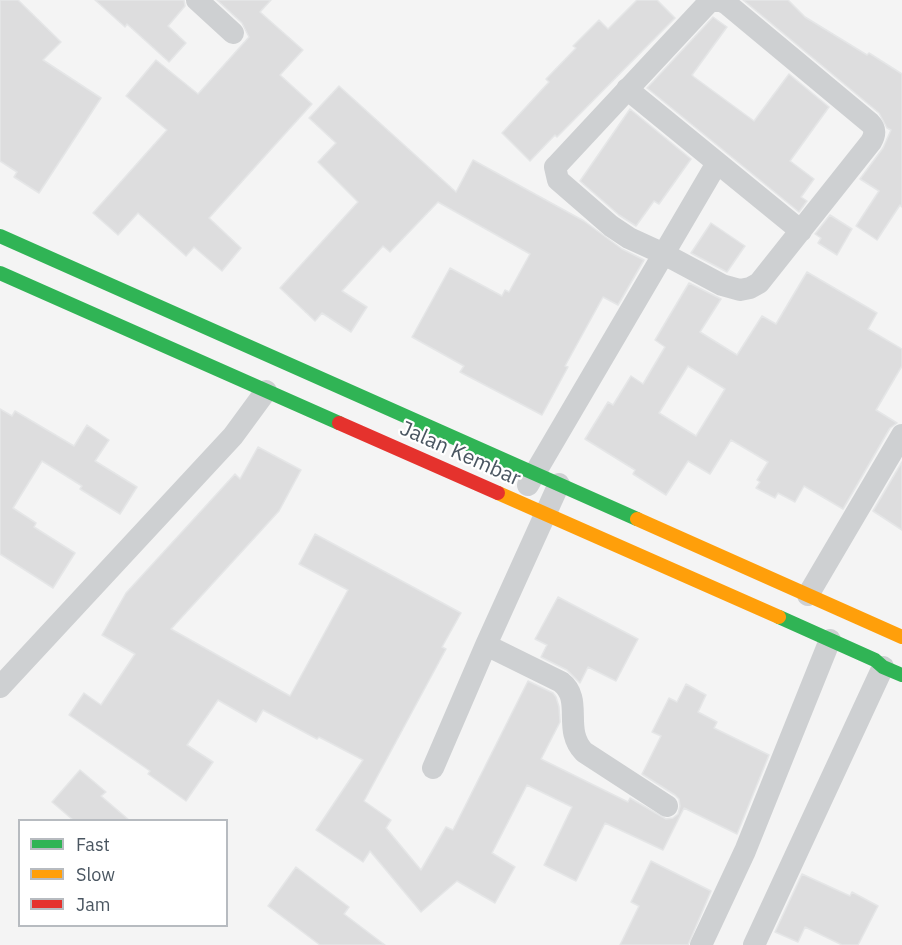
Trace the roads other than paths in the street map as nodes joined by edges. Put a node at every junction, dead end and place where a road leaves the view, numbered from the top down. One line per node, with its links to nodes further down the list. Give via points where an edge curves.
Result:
1 (197, 0): 2 (street)
2 (233, 33)
3 (627, 89): 4 (street); 5 (street, via 706,4 715,0 727,4 874,127 871,142); 7 (street, via 555,167 556,176 611,226)
4 (717, 163): 5 (street); 7 (street)
5 (801, 231): 7 (street, via 759,283 740,291)
6 (0, 236): 11 (main road, Jalan Kembar)
7 (664, 254): 11 (street)
8 (0, 273): 9 (main road, Jalan Kembar)
9 (266, 391): 13 (main road, Jalan Kembar); 20 (street, via 233,436)
10 (902, 435): 15 (street)
11 (535, 473): 12 (main road, Jalan Kembar); 13 (street)
12 (559, 484): 14 (street); 15 (main road, Jalan Kembar)
13 (519, 502): 14 (main road, Jalan Kembar)
14 (545, 514): 17 (main road, Jalan Kembar); 18 (street)
15 (808, 595): 16 (main road, Jalan Kembar)
16 (902, 637)
17 (836, 643): 19 (main road, Jalan Kembar); 23 (street)
18 (486, 645): 21 (street); 22 (street, via 569,688 577,745)
19 (887, 667): 24 (street)
20 (0, 687)
21 (433, 768)
22 (667, 806)
23 (701, 945)
24 (754, 945)

